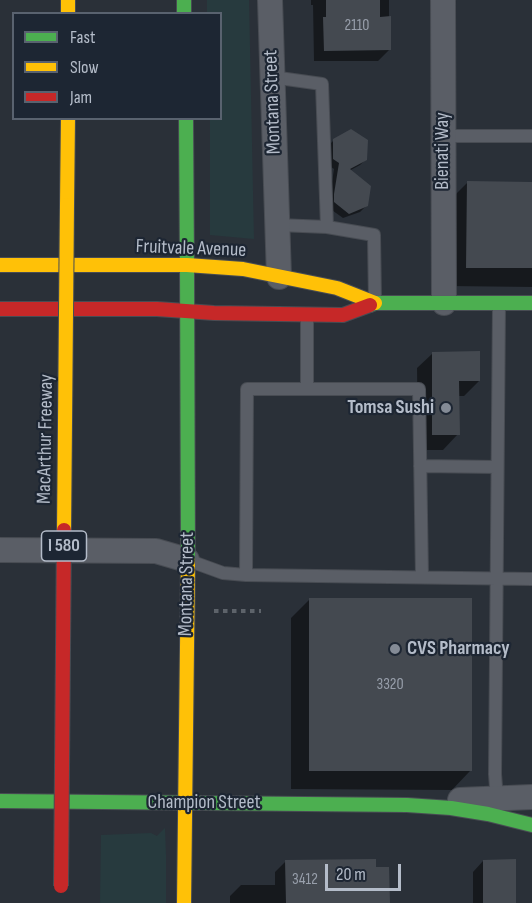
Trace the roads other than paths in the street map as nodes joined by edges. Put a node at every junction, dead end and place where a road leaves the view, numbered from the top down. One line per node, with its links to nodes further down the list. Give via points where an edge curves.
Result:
1 (270, 0): 3 (street, Montana Street)
2 (443, 0): 6 (street, Bienati Way)
3 (272, 77): 8 (street, Montana Street); 9 (lane, via 322,84)
4 (68, 120): 37 (main road, MacArthur Freeway / I 580, bridge)
5 (186, 120): 11 (main road, Montana Street)
6 (443, 136): 7 (lane); 15 (street, Bienati Way)
7 (532, 136)
8 (278, 225): 9 (lane); 12 (street, Montana Street)
9 (327, 227): 14 (lane, via 374,235)
10 (0, 265): 11 (main road, Fruitvale Avenue)
11 (187, 265): 12 (main road, Fruitvale Avenue, via 243,269); 19 (main road, Montana Street)
12 (276, 280): 14 (main road, Fruitvale Avenue, via 337,288)
13 (260, 299): 20 (main road)
14 (375, 303): 15 (main road, Fruitvale Avenue); 21 (main road, Fruitvale Avenue, via 343,315)
15 (444, 303): 17 (main road, Fruitvale Avenue)
16 (532, 303): 17 (main road, Fruitvale Avenue)
17 (499, 304): 24 (lane)
18 (0, 309): 19 (main road, Fruitvale Avenue)
19 (187, 311): 20 (main road, Fruitvale Avenue); 26 (main road, Montana Street)
20 (243, 314): 21 (main road, Fruitvale Avenue)
21 (307, 315): 22 (lane)
22 (307, 389): 23 (lane, via 419,389); 27 (lane, via 247,389)
23 (420, 466): 24 (lane); 28 (lane)
24 (497, 468): 29 (lane)
25 (0, 550): 26 (street, via 156,551)
26 (187, 560): 27 (lane, via 223,573); 33 (main road, Montana Street)
27 (246, 574): 28 (lane)
28 (422, 577): 29 (lane)
29 (496, 578): 30 (lane); 35 (lane)
30 (532, 579)
31 (532, 797): 35 (street, Champion Street)
32 (0, 801): 33 (main road, Champion Street)
33 (185, 803): 34 (main road, Champion Street); 38 (main road, Montana Street)
34 (407, 805): 35 (street, Champion Street)
35 (497, 807): 36 (main road, Champion Street)
36 (532, 825)
37 (61, 903)
38 (184, 903)

